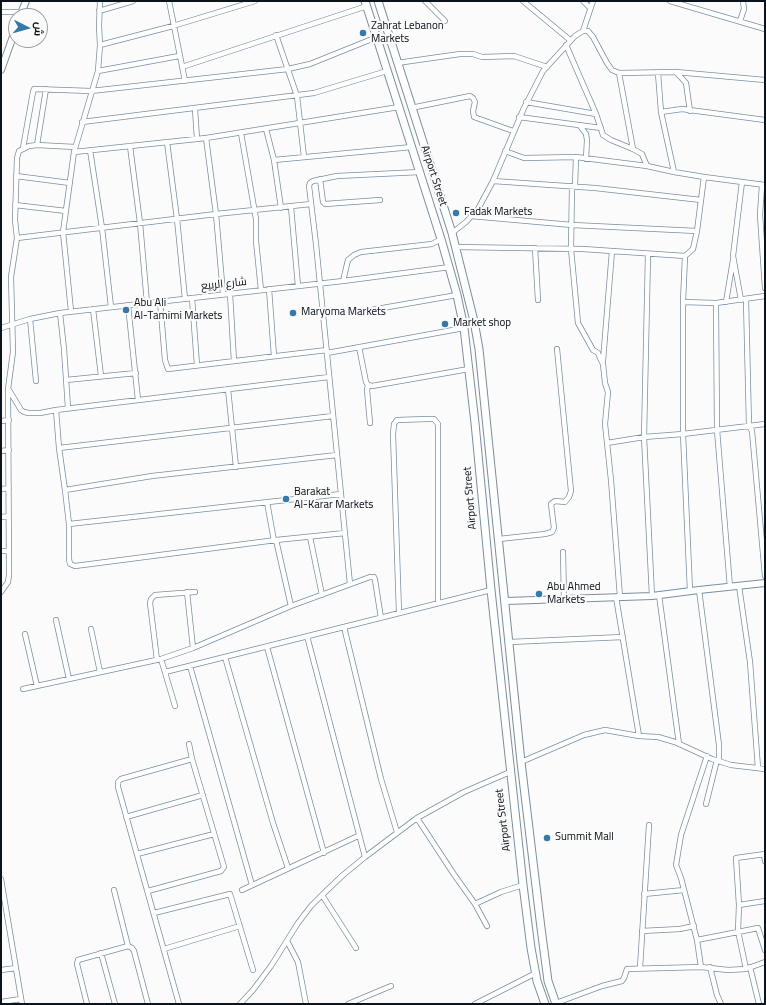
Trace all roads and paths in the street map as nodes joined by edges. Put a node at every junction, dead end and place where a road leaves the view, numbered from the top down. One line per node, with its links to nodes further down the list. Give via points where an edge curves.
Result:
1 (100, 1): 14 (street)
2 (133, 1): 14 (street)
3 (169, 1): 17 (street)
4 (255, 1): 17 (street)
5 (378, 1): 27 (main road, Airport Street)
6 (425, 1): 15 (street)
7 (523, 1): 22 (street)
8 (583, 1): 13 (street)
9 (593, 1): 13 (street)
10 (670, 1): 16 (street)
11 (743, 1): 16 (street, via 744,9)
12 (366, 3): 20 (street); 21 (main road, Airport Street)
13 (590, 8): 19 (street)
14 (99, 11): 23 (street)
15 (445, 21)
16 (740, 21): 18 (street)
17 (173, 26): 23 (street); 26 (street)
18 (765, 29)
19 (583, 30): 22 (street); 36 (street, via 588,31 612,70)
20 (276, 35): 28 (street); 30 (street)
21 (377, 37): 30 (street, via 310,64); 33 (main road, Airport Street)
22 (570, 40): 24 (street)
23 (100, 45): 32 (street)
24 (566, 45): 29 (street); 48 (street)
25 (9, 48): 31 (street)
26 (179, 56): 28 (street); 32 (street)
27 (397, 63): 29 (street, via 473,54 482,57 514,56); 44 (main road, Airport Street)
28 (182, 67): 38 (street)
29 (547, 68): 42 (street)
30 (288, 69): 38 (street); 41 (street)
31 (1, 70)
32 (98, 71): 40 (street)
33 (387, 71): 41 (street, via 314,94); 43 (main road, Airport Street)
34 (658, 72): 35 (street); 36 (street); 47 (street)
35 (676, 72): 37 (street); 46 (street, via 686,84)
36 (619, 73): 66 (street)
37 (765, 80)
38 (185, 81): 40 (street)
39 (46, 89): 40 (street); 63 (street); 65 (street, via 34,89 32,92)
40 (91, 91): 51 (street)
41 (297, 96): 45 (street); 52 (street)
42 (526, 102): 48 (street); 49 (street)
43 (399, 108): 52 (street); 59 (main road, Airport Street)
44 (412, 108): 56 (street, via 470,96 475,102 474,117); 57 (main road, Airport Street)
45 (195, 109): 51 (street); 61 (street)
46 (690, 110): 47 (street); 50 (street)
47 (661, 112): 78 (street)
48 (596, 114): 54 (street)
49 (519, 117): 53 (street); 56 (street)
50 (765, 120)
51 (82, 122): 67 (street)
52 (300, 124): 55 (street); 72 (street)
53 (580, 126): 54 (street); 74 (street, via 586,134)
54 (601, 128): 66 (street, via 607,138)
55 (266, 129): 58 (street); 75 (street)
56 (513, 131): 71 (street)
57 (419, 132): 59 (main road, via 414,136); 70 (main road, Airport Street)
58 (241, 133): 60 (street); 94 (street)
59 (408, 135): 69 (main road, Airport Street)
60 (206, 138): 61 (street); 95 (street)
61 (197, 139): 62 (street)
62 (167, 142): 64 (street); 97 (street)
63 (37, 144): 65 (street); 67 (street)
64 (130, 146): 68 (street); 98 (street)
65 (23, 148): 79 (street, via 17,158)
66 (633, 149): 76 (street, via 642,154)
67 (75, 150): 68 (street); 84 (street)
68 (90, 150): 100 (street)
69 (413, 150): 70 (main road); 72 (street); 77 (main road, Airport Street)
70 (425, 150): 103 (main road, Airport Street)
71 (505, 151): 73 (street, via 524,158); 82 (street)
72 (304, 157): 75 (street)
73 (576, 157): 74 (street); 86 (street)
74 (586, 159): 76 (street)
75 (274, 160): 92 (street)
76 (647, 166): 78 (street)
77 (420, 172): 81 (street); 105 (main road, Airport Street)
78 (674, 172): 80 (street)
79 (16, 176): 84 (street); 90 (street)
80 (704, 178): 83 (street); 88 (street)
81 (320, 179): 87 (street, via 325,204); 89 (street, via 310,183)
82 (493, 181): 86 (street); 96 (street, via 478,209)
83 (742, 182): 85 (street); 112 (street)
84 (70, 183): 93 (street)
85 (763, 185): 114 (street, via 760,216)
86 (574, 186): 88 (street); 99 (street)
87 (380, 200)
88 (701, 200): 101 (street)
89 (311, 204): 91 (street); 116 (street)
90 (15, 205): 93 (street); 104 (street)
91 (291, 207): 92 (street); 117 (street)
92 (281, 208): 94 (street)
93 (66, 210): 102 (street)
94 (255, 210): 95 (street); 120 (street)
95 (216, 214): 97 (street); 121 (street)
96 (471, 216): 99 (street); 103 (street)
97 (177, 219): 98 (street); 126 (street)
98 (140, 223): 100 (street); 133 (street)
99 (572, 225): 101 (street); 108 (street)
100 (102, 228): 102 (street); 136 (street)
101 (697, 231): 111 (street, via 693,249)
102 (63, 232): 104 (street); 138 (street)
103 (452, 233): 106 (main road, Airport Street)
104 (17, 238): 142 (street, via 11,277)
105 (441, 239): 113 (main road, Airport Street); 115 (street, via 432,244 354,255 348,260)
106 (455, 247): 107 (street); 164 (main road, Airport Street, via 474,321)
107 (535, 248): 108 (street); 127 (street)
108 (571, 249): 109 (street); 150 (street, via 578,324 592,350 598,353)
109 (612, 251): 110 (street); 150 (street)
110 (648, 254): 111 (street); 177 (street)
111 (685, 256): 131 (street)
112 (734, 256): 128 (street); 132 (street)
113 (450, 267): 115 (street, شارع الربيع); 123 (main road, Airport Street)
114 (764, 272): 118 (street)
115 (343, 281): 116 (street, شارع الربيع)
116 (319, 284): 117 (street, شارع الربيع); 147 (street)
117 (298, 286): 119 (street, شارع الربيع)
118 (765, 288)
119 (269, 289): 120 (street, شارع الربيع); 148 (street)
120 (261, 290): 122 (street, شارع الربيع)
121 (222, 294): 122 (street, شارع الربيع); 125 (street, شارع الربيع)
122 (230, 294): 149 (street)
123 (457, 295): 139 (street); 144 (main road, Airport Street)
124 (765, 296): 129 (street)
125 (192, 298): 126 (street, شارع الربيع); 151 (street)
126 (185, 299): 130 (street, شارع الربيع)
127 (538, 300)
128 (741, 300): 129 (street); 132 (street)
129 (746, 300): 171 (street)
130 (160, 301): 133 (street, شارع الربيع); 151 (street, via 166,365 168,368)
131 (683, 302): 134 (street); 175 (street)
132 (726, 302): 134 (street)
133 (146, 303): 135 (street, شارع الربيع)
134 (716, 303): 173 (street)
135 (128, 305): 136 (street, شارع الربيع); 153 (street)
136 (111, 307): 137 (street, شارع الربيع)
137 (93, 309): 138 (street, شارع الربيع); 154 (street)
138 (71, 311): 140 (street, شارع الربيع)
139 (354, 312)
140 (60, 313): 141 (street, شارع الربيع); 156 (street)
141 (30, 319): 142 (street, شارع الربيع); 157 (street)
142 (12, 324): 143 (street, شارع الربيع); 159 (street, via 13,352)
143 (1, 328)
144 (464, 328): 145 (street); 152 (main road, Airport Street)
145 (359, 347): 147 (street); 158 (street)
146 (557, 349): 194 (street, via 571,491 569,498 565,502 555,501 551,504 554,528 552,532)
147 (327, 351): 148 (street); 155 (street)
148 (274, 356): 149 (street)
149 (234, 361): 151 (street)
150 (602, 364): 178 (street, via 608,392 605,424)
151 (197, 365)
152 (469, 369): 158 (street); 165 (main road, Airport Street)
153 (136, 373): 154 (street); 161 (street)
154 (101, 376): 156 (street)
155 (329, 377): 160 (street); 166 (street)
156 (66, 380): 162 (street)
157 (36, 381)
158 (368, 385): 169 (street, via 366,390)
159 (8, 389): 163 (street, via 24,412); 167 (street)
160 (228, 389): 161 (street); 172 (street)
161 (138, 400): 162 (street)
162 (68, 408): 163 (street)
163 (56, 410): 179 (street)
164 (486, 412): 165 (main road, via 480,415); 174 (main road, Airport Street)
165 (474, 413): 176 (main road, Airport Street)
166 (333, 416): 172 (street); 182 (street)
167 (9, 420): 168 (street); 180 (street)
168 (1, 421)
169 (370, 423)
170 (765, 424): 171 (street)
171 (749, 426): 173 (street); 199 (street, via 752,431)
172 (232, 427): 179 (street); 183 (street)
173 (717, 430): 175 (street); 205 (street)
174 (489, 434): 176 (main road, via 483,432); 194 (main road, Airport Street)
175 (683, 434): 177 (street); 208 (street)
176 (476, 436): 206 (main road, Airport Street)
177 (644, 437): 178 (street); 213 (street)
178 (607, 443): 214 (street)
179 (59, 448): 186 (street)
180 (9, 450): 181 (street); 184 (street)
181 (1, 451)
182 (337, 455): 183 (street); 187 (street)
183 (236, 467): 186 (street, via 152,476)
184 (9, 488): 185 (street); 189 (street)
185 (1, 489)
186 (65, 490): 191 (street)
187 (341, 494): 188 (street); 192 (street)
188 (267, 502): 191 (street); 195 (street)
189 (9, 516): 190 (street); 196 (street)
190 (1, 517)
191 (69, 524): 195 (street, via 68,559 70,564 75,566)
192 (345, 533): 193 (street); 203 (street)
193 (310, 537): 195 (street); 212 (street)
194 (499, 539): 216 (main road, Airport Street)
195 (275, 540): 218 (street)
196 (9, 551): 197 (street); 200 (street)
197 (1, 552)
198 (563, 552): 215 (street)
199 (765, 576)
200 (8, 582): 201 (street); 209 (street)
201 (1, 583)
202 (765, 583): 204 (street)
203 (350, 584): 212 (street); 220 (street, via 374,577)
204 (739, 586): 205 (street); 246 (street, via 750,662)
205 (730, 587): 207 (street)
206 (491, 590): 217 (street); 248 (main road, Airport Street)
207 (699, 590): 208 (street); 244 (street, via 719,745)
208 (690, 591): 213 (street)
209 (1, 592)
210 (187, 592): 211 (street); 229 (street); 231 (street, via 155,595 151,598)
211 (195, 592)
212 (322, 595): 218 (street)
213 (656, 596): 214 (street); 241 (street)
214 (618, 597): 215 (street); 226 (street)
215 (564, 599): 216 (street)
216 (506, 601): 227 (main road, Airport Street)
217 (438, 603): 219 (street); 219 (street, via 438,424 434,419 427,418 397,420 393,434)
218 (291, 606): 229 (street)
219 (399, 613): 220 (street)
220 (381, 618): 222 (street)
221 (56, 620): 235 (street)
222 (344, 627): 225 (street); 254 (street, via 381,779)
223 (91, 629): 233 (street)
224 (25, 634): 236 (street)
225 (307, 636): 228 (street); 256 (street)
226 (623, 637): 227 (street); 239 (street)
227 (510, 642): 245 (main road, Airport Street)
228 (267, 646): 230 (street); 257 (street)
229 (193, 648): 231 (street)
230 (225, 657): 232 (street); 262 (street)
231 (159, 659): 233 (street); 234 (street)
232 (190, 666): 234 (street); 264 (street)
233 (100, 672): 235 (street)
234 (165, 672): 238 (street)
235 (69, 679): 236 (street)
236 (37, 686): 237 (street)
237 (23, 689)
238 (175, 706)
239 (639, 736): 241 (street, via 658,737); 245 (street, via 600,731 584,735)
240 (189, 744): 243 (street)
241 (679, 744): 242 (street)
242 (707, 756): 244 (street); 268 (street, via 677,852 676,865)
243 (192, 759): 249 (street); 251 (street, via 121,779 118,787)
244 (718, 760): 246 (street, via 731,765); 250 (street)
245 (521, 762): 281 (main road, Airport Street)
246 (758, 768): 247 (street)
247 (765, 769)
248 (510, 772): 252 (street, via 464,792); 265 (main road, Airport Street)
249 (203, 795): 251 (street); 255 (street)
250 (706, 804)
251 (126, 817): 258 (street)
252 (417, 818): 254 (street); 273 (street)
253 (649, 825): 270 (street)
254 (398, 832): 260 (street)
255 (214, 834): 258 (street); 269 (street, via 224,867 221,871)
256 (358, 836): 257 (street); 260 (street)
257 (324, 853): 262 (street)
258 (137, 854): 269 (street)
259 (764, 854): 261 (street); 274 (street, via 736,858)
260 (364, 857): 271 (street)
261 (765, 861)
262 (288, 868): 264 (street)
263 (1, 882): 276 (street)
264 (252, 885): 267 (street)
265 (523, 886): 273 (street, via 501,892); 282 (main road, Airport Street)
266 (114, 890): 287 (street)
267 (242, 890)
268 (684, 890): 270 (street); 280 (street)
269 (148, 891): 275 (street)
270 (644, 894): 283 (street)
271 (322, 895): 286 (street, via 298,923); 289 (street)
272 (765, 901): 274 (street)
273 (475, 904): 279 (street)
274 (739, 905): 284 (street)
275 (154, 913): 278 (street, via 230,894); 291 (street)
276 (8, 918): 277 (street); 296 (street)
277 (1, 919)
278 (240, 926): 291 (street); 301 (street)
279 (487, 926)
280 (694, 926): 283 (street); 285 (street)
281 (541, 928): 282 (main road); 288 (main road, Airport Street)
282 (529, 930): 290 (main road, Airport Street)
283 (642, 931): 297 (street)
284 (738, 931): 285 (street); 292 (street, via 758,928); 299 (street)
285 (697, 940): 295 (street)
286 (288, 941): 310 (street); 311 (street, via 298,962)
287 (128, 946): 293 (street); 308 (street, via 134,951)
288 (543, 946): 290 (main road); 315 (main road, Airport Street, via 548,980)
289 (356, 948)
290 (531, 948): 302 (main road, Airport Street)
291 (164, 949): 309 (street)
292 (765, 950)
293 (101, 953): 306 (street, via 77,962); 307 (street)
294 (765, 962): 299 (street)
295 (701, 967): 297 (street); 298 (street)
296 (16, 968): 300 (street); 304 (street)
297 (640, 968): 315 (street, via 627,969 622,981)
298 (710, 968): 299 (street); 316 (street)
299 (748, 968): 317 (street)
300 (1, 970)
301 (253, 970)
302 (536, 973): 313 (street); 314 (main road, Airport Street)
303 (391, 986): 312 (street)
304 (22, 1001): 305 (street)
305 (1, 1002)
306 (87, 1004)
307 (115, 1004)
308 (148, 1004)
309 (179, 1004)
310 (240, 1004)
311 (306, 1004)
312 (348, 1004)
313 (475, 1004)
314 (544, 1004)
315 (556, 1004)
316 (721, 1004)
317 (759, 1004)

